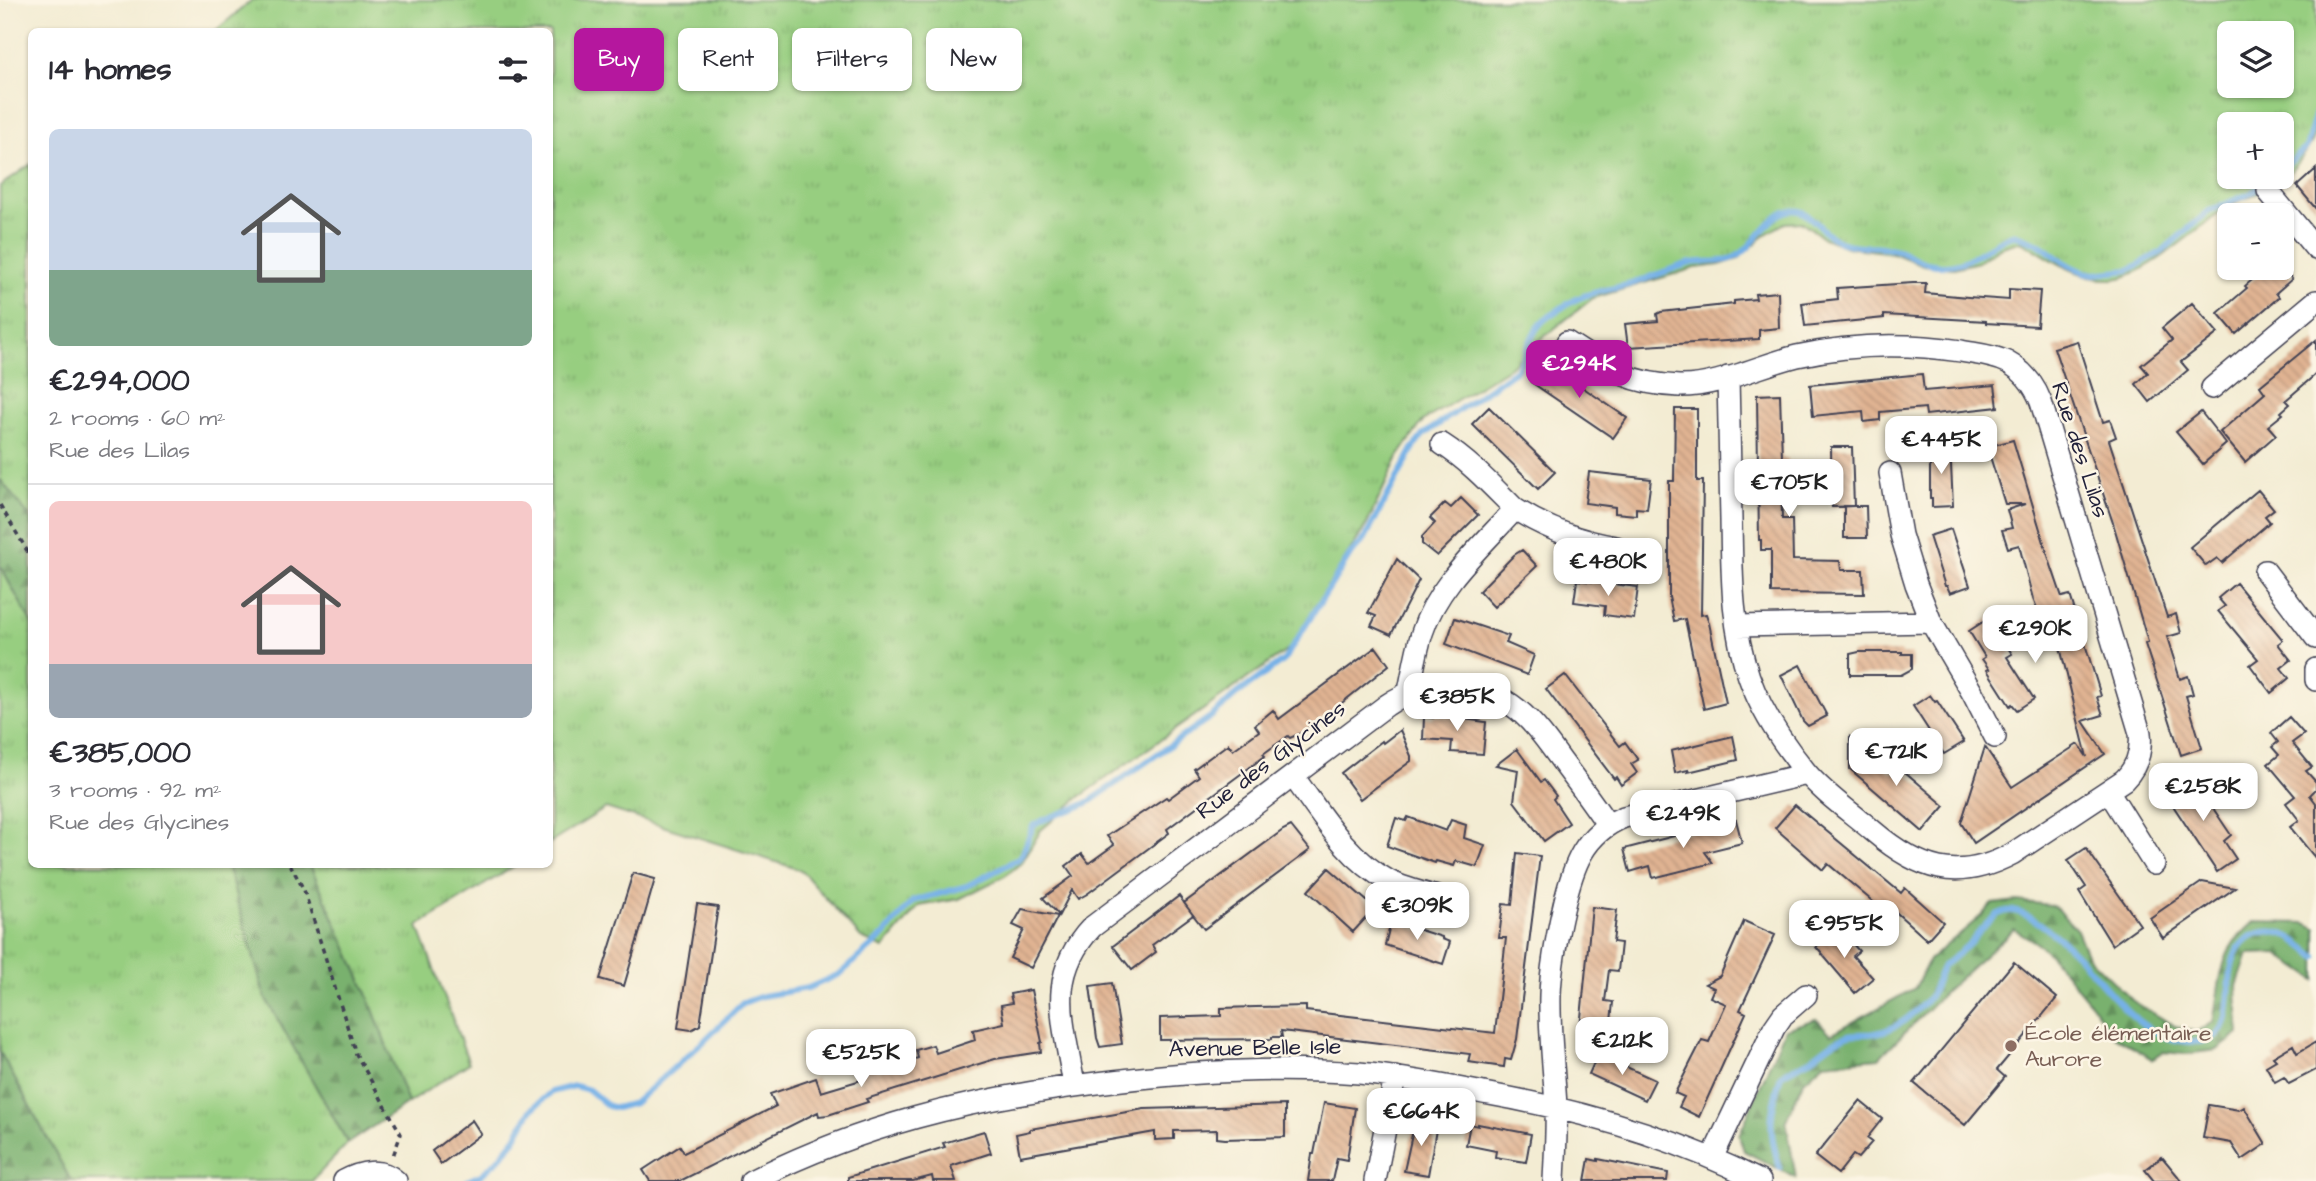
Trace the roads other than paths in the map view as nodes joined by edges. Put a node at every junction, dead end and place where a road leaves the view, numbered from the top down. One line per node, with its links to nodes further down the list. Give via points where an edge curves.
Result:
1 (2268, 191): 2 (street)
2 (2316, 249)
3 (2316, 301): 6 (street)
4 (1567, 342): 5 (street, Rue des Lilas, via 1604,367 1639,381 1682,386)
5 (1728, 377): 13 (street, Rue des Lilas); 21 (street, Rue des Lilas, via 1801,355 1896,346 1988,356 2026,376 2040,402 2140,733 2136,763)
6 (2212, 388)
7 (1442, 444): 9 (street, via 1478,471)
8 (1890, 473): 12 (street, via 1901,536)
9 (1515, 509): 10 (street, via 1573,538); 17 (street, via 1431,611)
10 (1616, 547)
11 (2265, 571): 14 (street)
12 (1931, 622): 13 (street); 18 (street)
13 (1737, 626): 19 (street, Rue des Lilas, via 1759,700)
14 (2316, 638)
15 (2316, 669): 16 (street)
16 (2316, 680)
17 (1409, 691): 20 (street, Rue des Glycines); 22 (street, Rue des Glycines, via 1462,687 1494,694 1512,705 1536,726)
18 (1995, 737)
19 (1807, 774): 21 (street, Rue des Lilas, via 1889,844 1941,870 1994,864); 22 (street)
20 (1293, 776): 24 (street, via 1336,834 1371,870); 27 (street, Rue des Glycines, via 1080,940 1070,955 1061,993)
21 (2109, 792): 23 (street)
22 (1607, 824): 28 (street, via 1576,864 1558,930 1550,993)
23 (2154, 864)
24 (1441, 898)
25 (1806, 995): 29 (street, via 1773,1028)
26 (1395, 1077): 27 (street, Avenue Belle Isle, via 1258,1069); 28 (street, Avenue Belle Isle); 33 (street)
27 (1074, 1086): 32 (street, Avenue Belle Isle, via 911,1117 808,1154)
28 (1556, 1107): 29 (street, Avenue Belle Isle, via 1654,1134); 34 (street)
29 (1712, 1158): 35 (street, Avenue Belle Isle)
30 (391, 1177): 31 (street, via 363,1173)
31 (344, 1181)
32 (751, 1181)
33 (1375, 1181)
34 (1554, 1181)
35 (1760, 1181)

